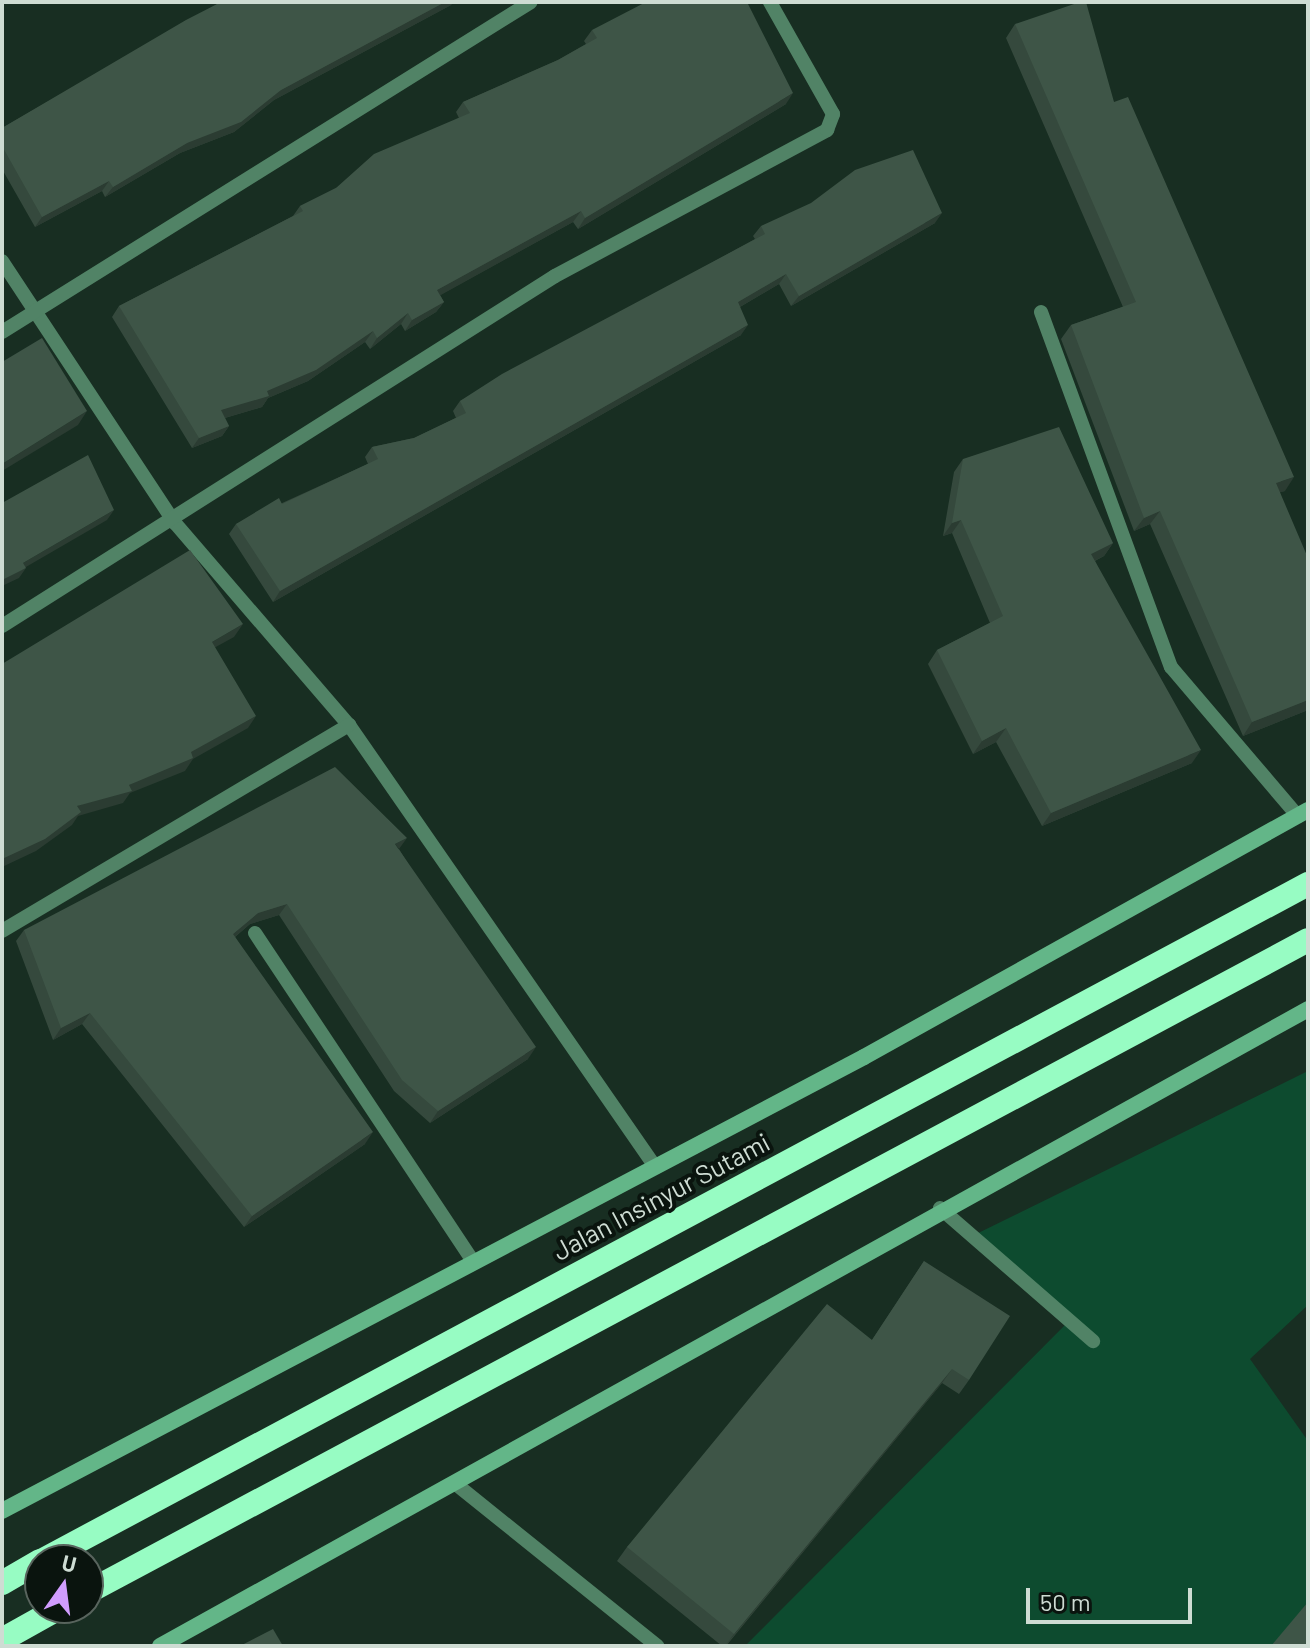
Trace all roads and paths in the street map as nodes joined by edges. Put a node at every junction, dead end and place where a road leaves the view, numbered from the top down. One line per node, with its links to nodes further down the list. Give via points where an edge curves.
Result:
1 (531, 2): 5 (lane)
2 (770, 2): 7 (lane, via 833,114 827,130 555,276)
3 (2, 261): 5 (lane)
4 (1041, 312): 10 (lane, via 1171,667)
5 (35, 313): 6 (lane); 7 (lane)
6 (2, 332)
7 (175, 523): 8 (lane); 9 (lane)
8 (2, 626)
9 (349, 725): 12 (lane); 16 (lane)
10 (1303, 813): 16 (street)
11 (1308, 884): 22 (highway, Jalan Insinyur Sutami)
12 (2, 931)
13 (255, 933): 18 (lane)
14 (1308, 940): 25 (highway)
15 (1308, 1009): 17 (street)
16 (654, 1165): 18 (street)
17 (940, 1208): 19 (lane); 20 (street)
18 (472, 1259): 21 (street)
19 (1093, 1341)
20 (457, 1485): 28 (street); 29 (lane)
21 (2, 1511)
22 (73, 1544)
23 (24, 1571): 24 (highway, Jalan Insinyur Sutami)
24 (2, 1583)
25 (104, 1583)
26 (30, 1624): 27 (highway)
27 (2, 1640)
28 (160, 1646)
29 (657, 1646)

